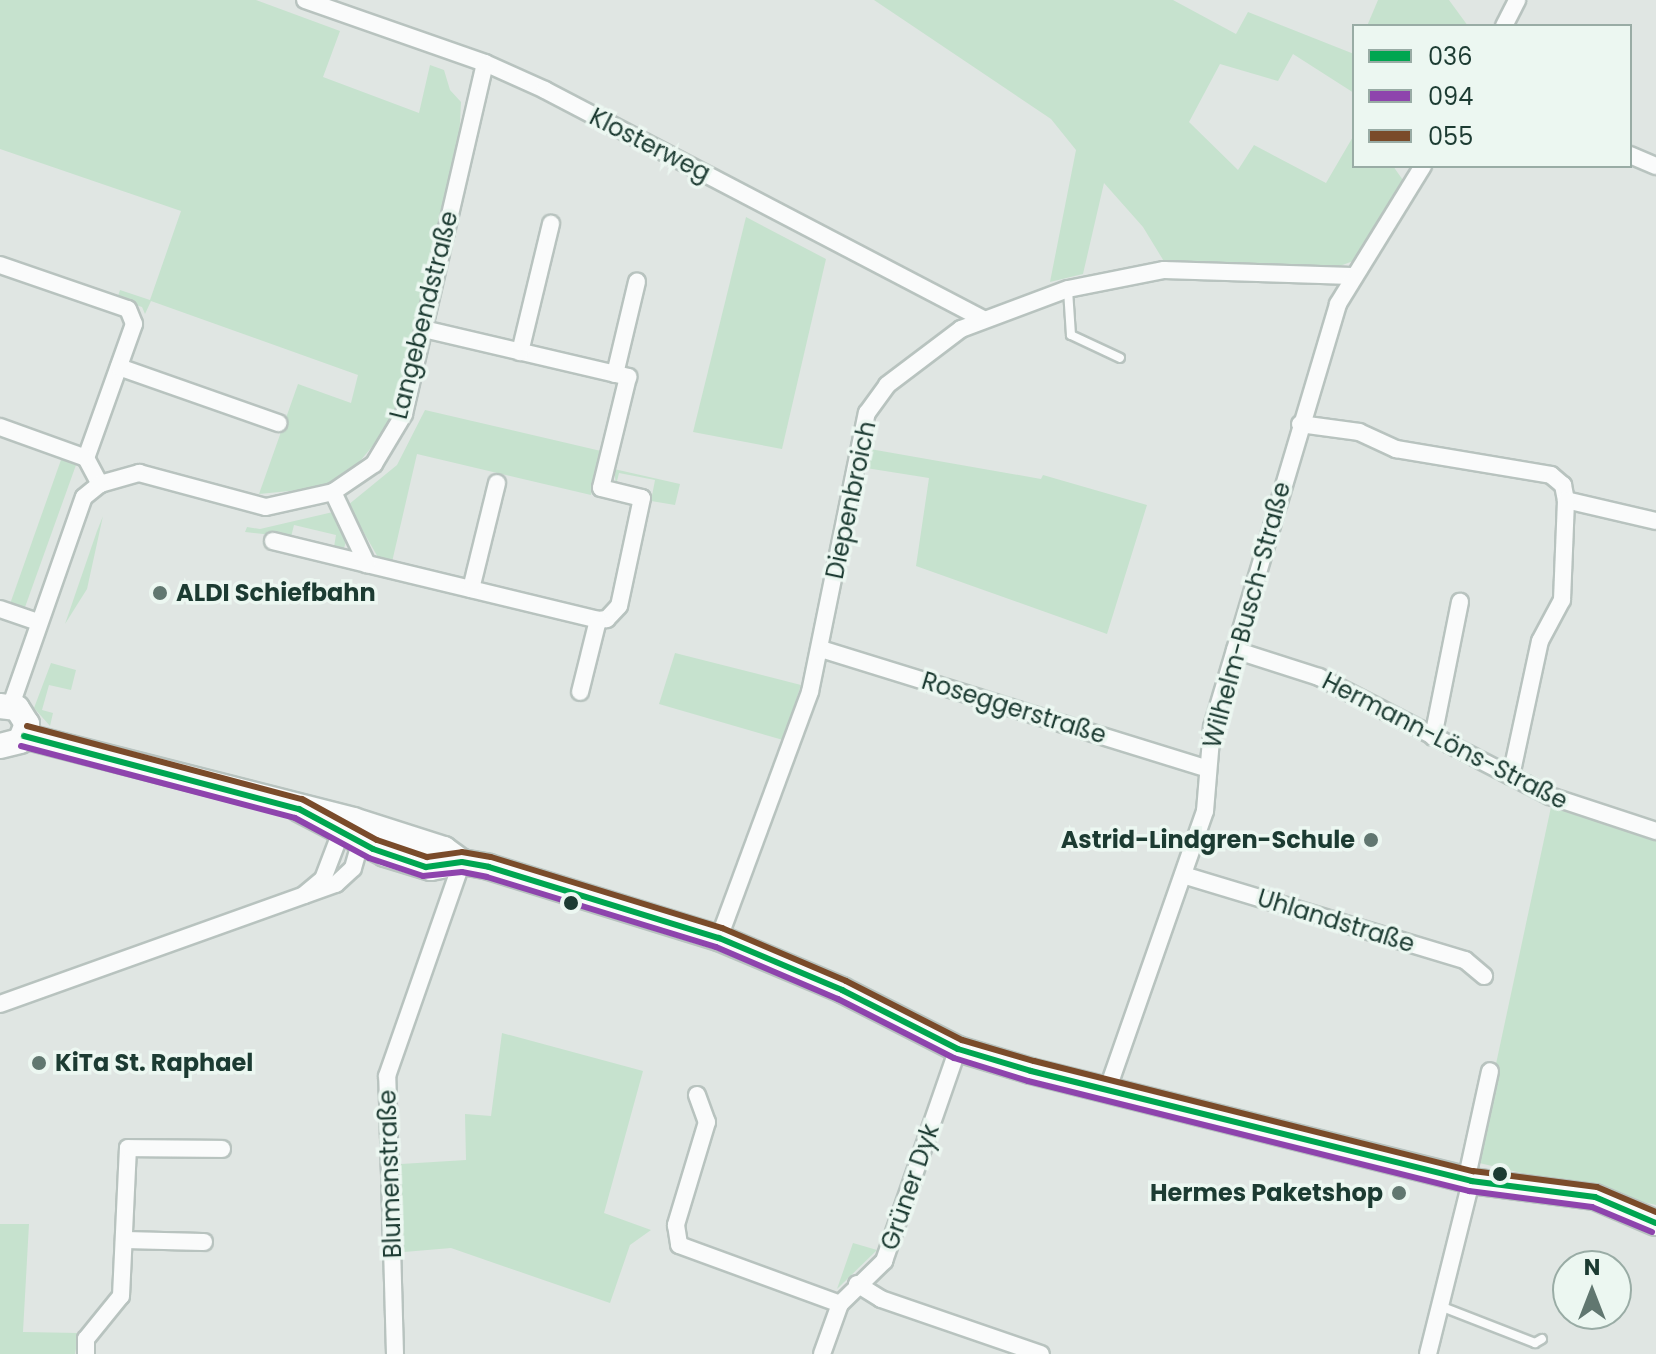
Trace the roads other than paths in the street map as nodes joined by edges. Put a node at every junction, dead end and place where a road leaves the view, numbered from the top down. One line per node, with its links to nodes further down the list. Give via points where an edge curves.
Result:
1 (305, 0): 4 (street, Klosterweg)
2 (1517, 0): 3 (street)
3 (1505, 24)
4 (485, 63): 13 (street, Klosterweg); 14 (street, Langebendstraße)
5 (1632, 156): 6 (street)
6 (1656, 166)
7 (1422, 168): 10 (street)
8 (551, 224): 15 (street)
9 (0, 265): 17 (street, via 128,309 134,324)
10 (1352, 276): 12 (street, Diepenbroich, via 1164,270); 20 (street, Wilhelm-Busch-Straße)
11 (637, 282): 18 (street)
12 (1068, 289): 13 (street, Diepenbroich); 16 (lane, via 1071,335)
13 (982, 318): 35 (street, Diepenbroich, via 887,385 867,413)
14 (424, 329): 15 (street); 25 (street, Langebendstraße, via 404,414 374,464)
15 (520, 352): 18 (street)
16 (1120, 358)
17 (119, 367): 19 (street); 22 (street)
18 (615, 374): 33 (street, via 628,377 601,488 642,498 619,606 607,619)
19 (278, 423)
20 (1300, 424): 26 (street, via 1359,432 1396,449 1551,475 1563,485); 36 (street, Wilhelm-Busch-Straße)
21 (0, 427): 22 (street)
22 (86, 458): 24 (street)
23 (497, 483): 30 (street)
24 (100, 484): 25 (street, Langebendstraße, via 139,473 266,507); 34 (street, via 84,497)
25 (333, 492): 29 (street)
26 (1566, 500): 27 (street); 43 (street, via 1562,600 1540,641)
27 (1656, 521)
28 (273, 541): 29 (street)
29 (367, 564): 30 (street)
30 (471, 589): 33 (street)
31 (1460, 602): 40 (street)
32 (0, 609): 34 (street)
33 (598, 620): 37 (street)
34 (38, 622): 38 (street)
35 (821, 649): 42 (street, Roseggerstraße); 50 (street, Diepenbroich, via 795,738)
36 (1235, 650): 40 (street, Hermann-Löns-Straße, via 1319,677); 42 (street, Wilhelm-Busch-Straße)
37 (580, 692)
38 (5, 705): 39 (street, via 25,717)
39 (24, 736): 41 (street, via 15,745); 44 (street)
40 (1433, 737): 43 (street, Hermann-Löns-Straße)
41 (0, 746)
42 (1206, 768): 48 (street, Wilhelm-Busch-Straße, via 1205,811)
43 (1511, 776): 45 (street, Hermann-Löns-Straße, via 1582,809)
44 (346, 825): 46 (street); 47 (street, via 444,849); 49 (street, via 323,879)
45 (1656, 831)
46 (363, 844): 47 (street, via 431,868); 49 (street, via 344,879)
47 (462, 862): 50 (street); 67 (street, Blumenstraße, via 387,1076)
48 (1183, 875): 51 (street, Uhlandstraße, via 1465,960); 55 (street, Wilhelm-Busch-Straße)
49 (304, 895): 52 (street)
50 (719, 938): 53 (street, via 842,990)
51 (1484, 976)
52 (0, 1004)
53 (958, 1049): 55 (street); 62 (street, Grüner Dyk, via 884,1261)
54 (1490, 1071): 58 (street, via 1468,1172)
55 (1107, 1091): 58 (street)
56 (697, 1095): 63 (street, via 707,1122 676,1225 679,1245)
57 (222, 1149): 60 (street, via 128,1148)
58 (1471, 1181): 59 (street, via 1595,1197); 64 (street)
59 (1656, 1224)
60 (124, 1240): 61 (street); 66 (street, via 121,1296 86,1339)
61 (204, 1242)
62 (857, 1284): 63 (street, Grüner Dyk); 69 (street, via 881,1299)
63 (840, 1304): 68 (street, Grüner Dyk)
64 (1439, 1306): 65 (lane, via 1535,1343); 70 (street)
65 (1542, 1339)
66 (86, 1354)
67 (395, 1354)
68 (822, 1354)
69 (1041, 1354)
70 (1428, 1354)

